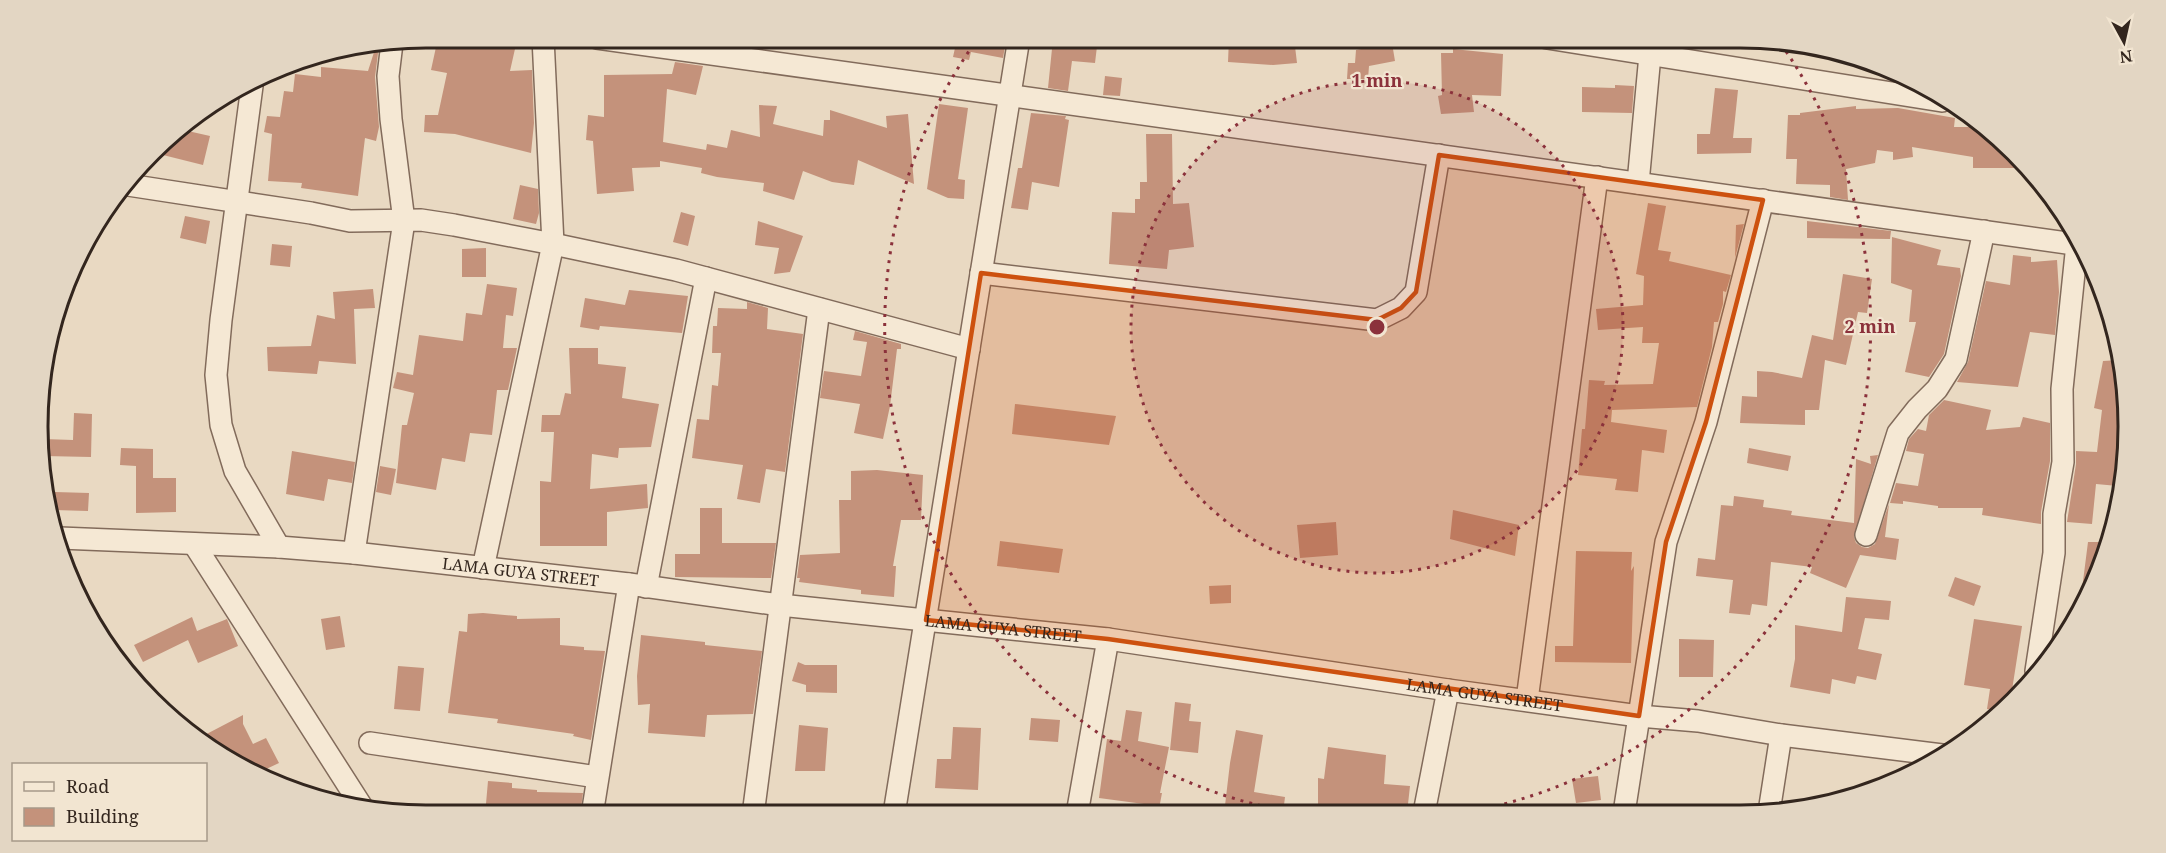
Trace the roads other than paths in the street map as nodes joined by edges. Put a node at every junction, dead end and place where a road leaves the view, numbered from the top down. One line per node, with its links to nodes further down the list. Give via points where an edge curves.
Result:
1 (543, 48): 18 (street)
2 (669, 48): 8 (street)
3 (1016, 48): 8 (street)
4 (1608, 48): 6 (street)
5 (391, 50): 16 (street, via 390,108)
6 (1650, 55): 9 (street); 12 (street)
7 (251, 91): 15 (street)
8 (1009, 95): 10 (street); 21 (street)
9 (1929, 99)
10 (1439, 155): 11 (street); 21 (street, via 1416,292 1401,308 1377,320)
11 (1597, 177): 12 (street); 37 (street)
12 (1638, 183): 14 (street)
13 (134, 186): 15 (street)
14 (1763, 200): 17 (street); 38 (street, via 1706,422 1666,542)
15 (236, 201): 16 (street, via 350,221); 28 (street, via 216,375 221,425 235,471)
16 (404, 221): 18 (street, via 454,225); 29 (street)
17 (1984, 231): 19 (street); 25 (street, via 1956,359 1937,389 1898,433)
18 (553, 244): 22 (street); 30 (street)
19 (2071, 244)
20 (2078, 257): 35 (street, via 2062,389 2063,462 2054,514 2054,553)
21 (981, 273): 24 (street)
22 (706, 278): 23 (street); 31 (street)
23 (819, 309): 24 (street); 32 (street)
24 (969, 349): 33 (street)
25 (1866, 535)
26 (65, 538): 27 (street, LAMA GUYA STREET)
27 (194, 544): 28 (street, LAMA GUYA STREET); 43 (street)
28 (279, 547): 29 (street, LAMA GUYA STREET)
29 (354, 553): 30 (street, LAMA GUYA STREET)
30 (483, 568): 31 (street, LAMA GUYA STREET)
31 (637, 585): 32 (street, LAMA GUYA STREET); 42 (street)
32 (780, 605): 33 (street, LAMA GUYA STREET); 46 (street)
33 (926, 620): 34 (street, LAMA GUYA STREET); 47 (street)
34 (1108, 639): 36 (street, LAMA GUYA STREET); 48 (street)
35 (2038, 660)
36 (1448, 690): 37 (street, LAMA GUYA STREET); 49 (street)
37 (1527, 700): 38 (street, LAMA GUYA STREET)
38 (1639, 716): 39 (street, LAMA GUYA STREET); 50 (street)
39 (1781, 735): 41 (street, LAMA GUYA STREET); 44 (street)
40 (370, 742): 42 (street)
41 (1928, 755)
42 (597, 777): 45 (street)
43 (357, 799)
44 (1770, 803)
45 (593, 805)
46 (754, 805)
47 (895, 805)
48 (1079, 805)
49 (1426, 805)
50 (1625, 805)

